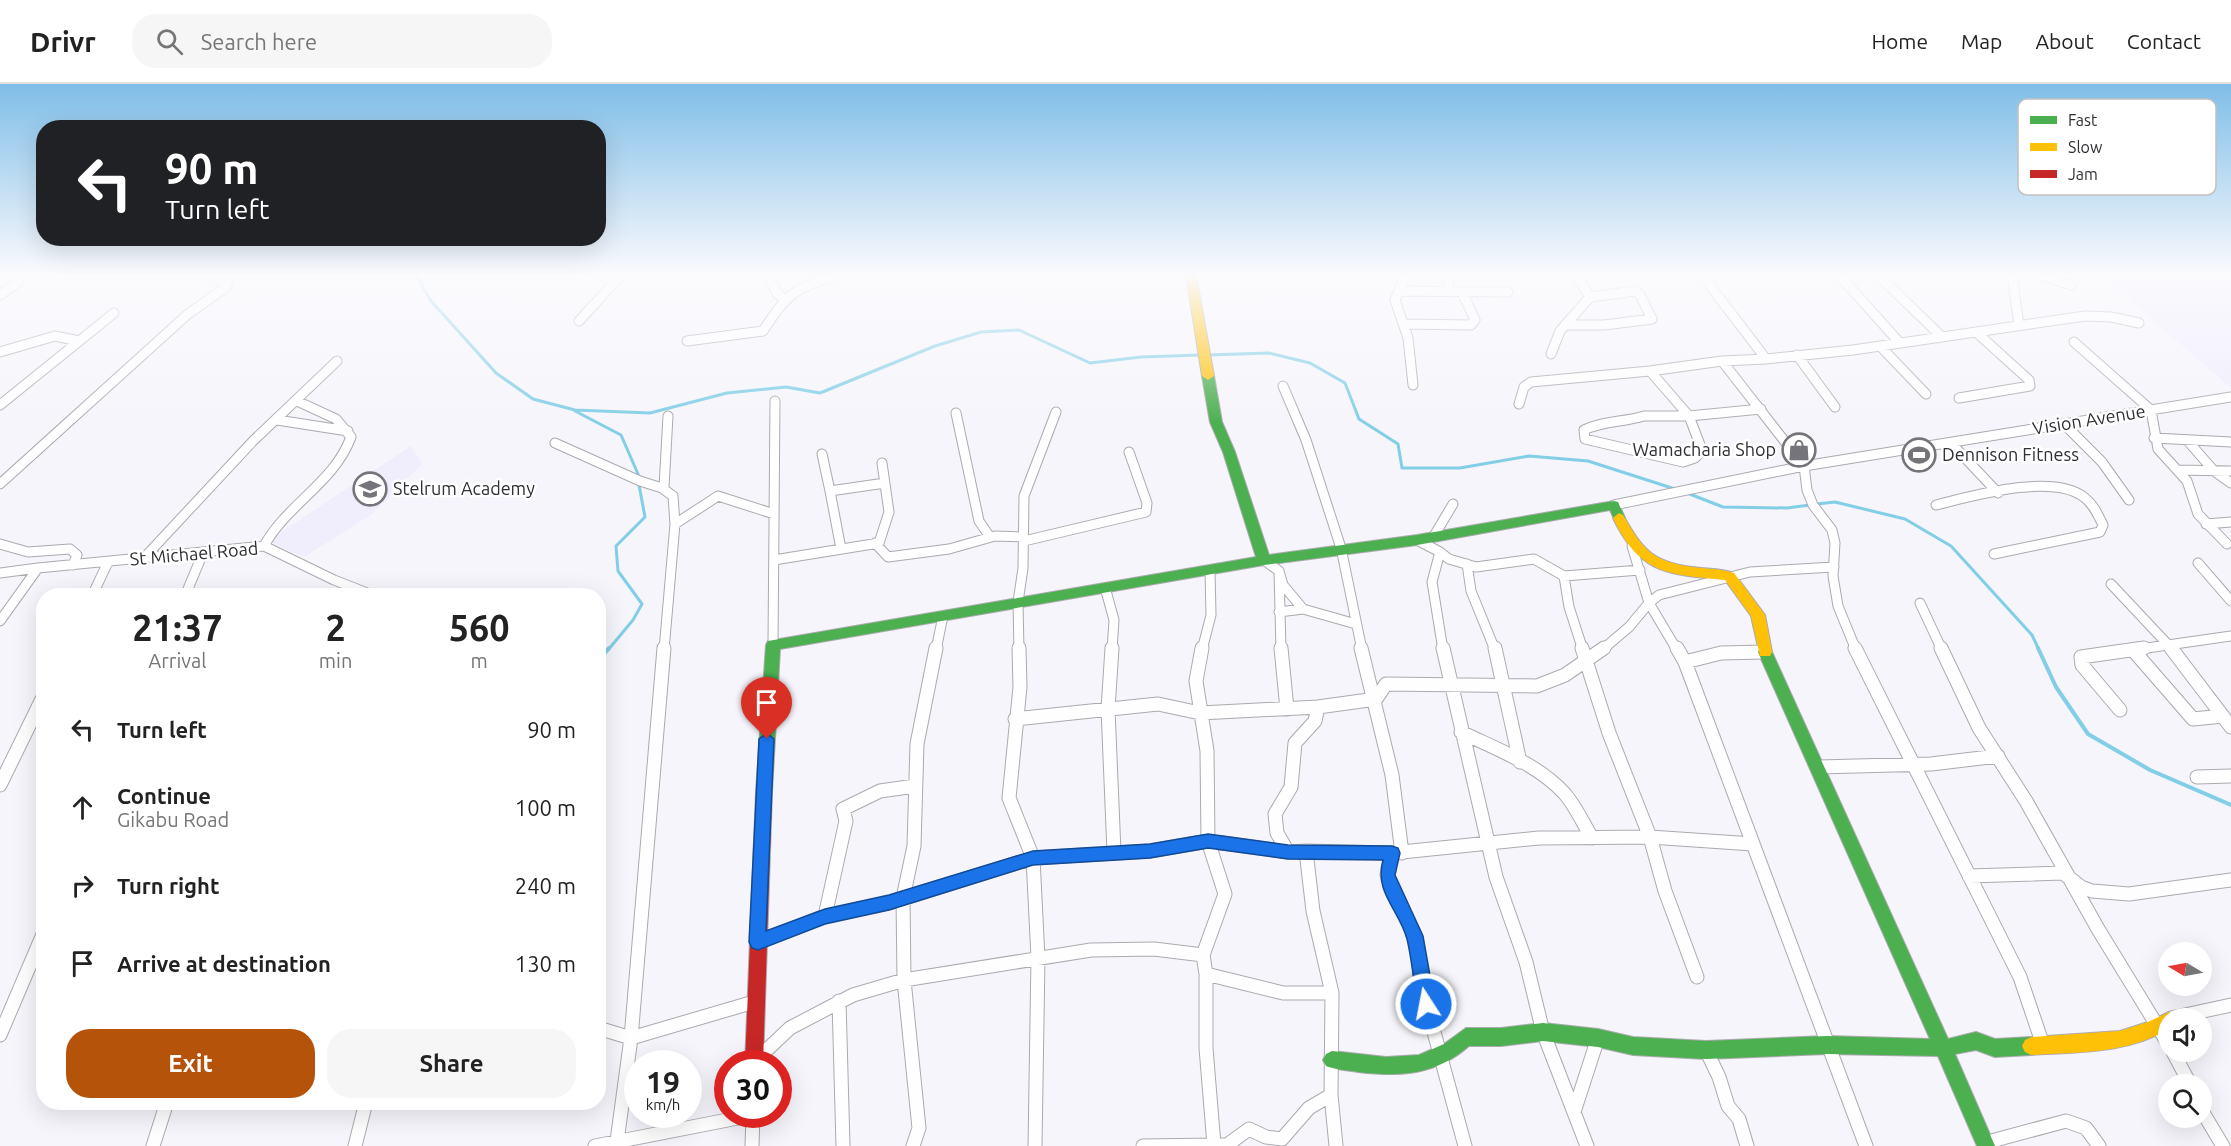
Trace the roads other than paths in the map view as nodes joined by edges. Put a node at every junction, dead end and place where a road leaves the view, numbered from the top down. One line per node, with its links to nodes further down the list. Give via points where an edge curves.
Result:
1 (1404, 324): 28 (street)
2 (100, 325): 15 (street)
3 (176, 325): 60 (street)
4 (767, 325): 16 (street, via 763,331)
5 (1199, 325): 88 (street, via 1216,422)
6 (1565, 325): 7 (street); 21 (street)
7 (1574, 325)
8 (1740, 325): 23 (street)
9 (1883, 325): 17 (street)
10 (1929, 325): 14 (street)
11 (2029, 325): 12 (street)
12 (2019, 326): 13 (street)
13 (1976, 332): 14 (street); 31 (street, via 2029,380 2030,386)
14 (1942, 337): 17 (street)
15 (79, 341): 20 (street, via 55,336); 35 (street)
16 (687, 341)
17 (1899, 342): 19 (street)
18 (2074, 342): 38 (street)
19 (1881, 346): 22 (street); 29 (street)
20 (0, 352)
21 (1551, 354)
22 (1797, 355): 23 (street); 36 (street)
23 (1766, 359): 25 (street)
24 (337, 361): 32 (street)
25 (1722, 361): 26 (street); 37 (street)
26 (1650, 371): 34 (street, via 1531,382 1524,387); 42 (street)
27 (1283, 386): 81 (street, via 1306,440)
28 (1413, 386)
29 (1926, 394)
30 (2231, 397): 38 (street, Vision Avenue)
31 (1959, 398)
32 (297, 401): 43 (street); 45 (street, via 336,419)
33 (775, 401): 68 (street)
34 (1519, 404)
35 (0, 405)
36 (1835, 407)
37 (1761, 409): 42 (street); 54 (street)
38 (2151, 410): 44 (street, Vision Avenue); 46 (street)
39 (1056, 412): 74 (street, via 1024,496)
40 (956, 413): 73 (street, via 979,521)
41 (668, 416): 61 (street)
42 (1689, 416): 42 (street, via 1702,450 1695,458 1683,462 1592,442 1584,436 1584,430 1592,426 1644,416)
43 (277, 420): 45 (street); 86 (street)
44 (2064, 424): 50 (street, Vision Avenue); 64 (street, via 2102,462)
45 (348, 431): 79 (street, via 349,446 330,472 276,525)
46 (2154, 438): 47 (street); 55 (street, via 2158,449)
47 (2187, 440): 48 (street); 56 (street)
48 (2231, 442)
49 (555, 443): 61 (street, via 642,482)
50 (1951, 443): 54 (street, Vision Avenue); 63 (street)
51 (1129, 452): 74 (street, via 1147,503 1146,512)
52 (822, 454): 62 (street)
53 (882, 463): 58 (street)
54 (1804, 466): 66 (street, Vision Avenue); 93 (street, via 1813,505 1832,530)
55 (2178, 470): 56 (street); 71 (street)
56 (2214, 471): 57 (street); 59 (street)
57 (2231, 471)
58 (885, 483): 62 (street); 76 (street, via 890,512 883,538)
59 (2231, 483)
60 (0, 484)
61 (664, 487): 70 (street, via 673,496)
62 (830, 491): 82 (street)
63 (1998, 493): 67 (street); 85 (street, via 2038,485 2062,488 2085,498 2103,525 2100,532)
64 (2129, 500)
65 (1453, 504): 72 (street)
66 (1614, 505): 72 (street); 80 (street)
67 (1936, 505)
68 (774, 514): 70 (street, via 718,496); 87 (street)
69 (2231, 522): 71 (street)
70 (675, 524): 175 (street)
71 (2206, 524): 78 (street)
72 (1434, 536): 75 (street)
73 (990, 537): 74 (street, via 1009,535); 76 (street, via 949,549 888,557)
74 (1024, 539): 107 (street)
75 (1417, 540): 81 (street); 83 (street)
76 (875, 543): 82 (street)
77 (0, 544): 92 (street, via 28,552 70,549 77,555)
78 (2227, 544)
79 (264, 546): 84 (street, St Michael Road); 104 (street, St Michael Road)
80 (1632, 546): 96 (street); 100 (street, via 1654,562)
81 (1341, 548): 88 (street); 114 (street)
82 (840, 549): 87 (street)
83 (1440, 552): 91 (street); 122 (street, via 1432,582)
84 (202, 553): 86 (street, St Michael Road); 103 (street)
85 (1994, 554)
86 (144, 558): 89 (street, St Michael Road)
87 (774, 560): 116 (street)
88 (1264, 560): 95 (street); 97 (street)
89 (108, 562): 92 (street, St Michael Road); 102 (street)
90 (2198, 563): 106 (street)
91 (1467, 564): 99 (street, via 1476,567 1534,559); 123 (street, via 1471,591 1491,635)
92 (73, 565): 94 (street, St Michael Road)
93 (1834, 567): 100 (street); 137 (street, via 1838,606 1847,631)
94 (38, 568): 98 (street, St Michael Road); 113 (street)
95 (1210, 570): 105 (street); 130 (street, via 1211,615 1197,668)
96 (1640, 570): 99 (street); 108 (street)
97 (1279, 572): 110 (street, via 1283,585); 111 (street)
98 (0, 573)
99 (1564, 576): 120 (street, via 1569,607)
100 (1729, 576): 108 (street, via 1659,595); 119 (street, via 1758,615)
101 (2111, 584): 117 (street)
102 (96, 588)
103 (188, 588)
104 (345, 588)
105 (1106, 591): 107 (street); 126 (street, via 1114,620)
106 (2231, 601)
107 (1018, 602): 112 (street); 132 (street, via 1020,687)
108 (1648, 603): 120 (street, via 1628,628); 121 (street)
109 (1920, 603): 135 (street, via 1979,728)
110 (1303, 609): 111 (street); 114 (street)
111 (1279, 612): 127 (street)
112 (943, 616): 116 (street); 142 (street, via 917,744)
113 (0, 621)
114 (1356, 624): 124 (street)
115 (2229, 639): 117 (street)
116 (773, 645): 158 (street)
117 (2169, 645): 118 (street); 131 (street)
118 (2133, 650): 128 (street, via 2081,657 2082,665); 131 (street, via 2193,718)
119 (1765, 652): 121 (street, via 1721,652); 138 (street)
120 (1587, 659): 123 (street, via 1551,683); 143 (street, via 1609,733)
121 (1685, 662): 147 (street)
122 (1449, 683): 123 (street); 124 (street, via 1386,684); 134 (street)
123 (1505, 689): 136 (street)
124 (1376, 699): 125 (street); 151 (street, via 1392,775)
125 (1318, 707): 127 (street); 150 (street, via 1315,721 1295,743 1291,787 1275,814 1277,834)
126 (1108, 709): 130 (street, via 1158,704); 132 (street); 149 (street)
127 (1287, 709): 130 (street)
128 (2120, 710)
129 (36, 711): 141 (street)
130 (1200, 713): 145 (street, via 1207,751)
131 (2223, 716): 133 (street)
132 (1015, 719): 152 (street, via 1009,798)
133 (2231, 726)
134 (1461, 732): 136 (street); 146 (street)
135 (1998, 756): 137 (street); 154 (street)
136 (1520, 762): 144 (street, via 1562,791)
137 (1914, 765): 138 (street); 153 (street)
138 (1819, 767): 179 (street, via 1883,918)
139 (2231, 776): 140 (street)
140 (2197, 777)
141 (0, 785)
142 (915, 786): 156 (street, via 914,846); 157 (street, via 880,791 843,809 846,821)
143 (1650, 837): 144 (street); 147 (street); 163 (street)
144 (1592, 838): 146 (street)
145 (1208, 841): 149 (street, via 1150,851); 150 (street); 160 (street, via 1225,894)
146 (1488, 842): 151 (street); 173 (street, via 1496,878 1526,962)
147 (1753, 844): 177 (street)
148 (1306, 851): 150 (street); 151 (street); 165 (street, via 1313,911)
149 (1114, 852): 152 (street)
150 (1288, 852)
151 (1397, 853): 183 (street, via 1387,875 1415,936 1422,988)
152 (1033, 858): 156 (street); 161 (street)
153 (1969, 876): 154 (street, via 2048,872); 178 (street, via 2020,977)
154 (2071, 878): 155 (street, via 2092,891 2129,894); 170 (street, via 2098,929)
155 (2231, 880)
156 (903, 898): 157 (street); 164 (street)
157 (825, 916): 158 (street)
158 (758, 942): 166 (street)
159 (36, 951): 174 (street)
160 (1203, 955): 161 (street, via 1154,949 1091,950); 162 (street)
161 (1038, 958): 164 (street); 201 (street)
162 (1206, 974): 165 (street, via 1283,993); 194 (street, via 1206,1048)
163 (1697, 977)
164 (904, 980): 167 (street); 200 (street, via 919,1128)
165 (1332, 993): 184 (street)
166 (754, 1002): 175 (street); 180 (street)
167 (840, 1002): 181 (street, via 790,1028); 199 (street)
168 (2231, 1005): 169 (street)
169 (2212, 1008)
170 (2158, 1011)
171 (2158, 1026): 178 (street, via 2137,1036 2103,1042)
172 (606, 1030): 175 (street)
173 (1543, 1032): 176 (street); 183 (street, via 1466,1037); 188 (street)
174 (0, 1035)
175 (631, 1038): 192 (street)
176 (1598, 1038): 182 (street, via 1633,1046); 188 (street)
177 (1827, 1045): 179 (street); 182 (street); 207 (street)
178 (2043, 1045): 179 (street, via 1995,1048 1976,1041)
179 (1945, 1048): 193 (street)
180 (754, 1050)
181 (767, 1050)
182 (1706, 1050): 206 (street)
183 (1443, 1058): 184 (street, via 1402,1065); 204 (street)
184 (1332, 1060): 185 (street)
185 (1331, 1095): 194 (street, via 1309,1108 1282,1139 1249,1129 1227,1145); 203 (street)
186 (164, 1110): 195 (street)
187 (364, 1110): 196 (street)
188 (1574, 1112): 205 (street)
189 (714, 1122): 192 (street)
190 (753, 1128): 198 (street)
191 (2212, 1128): 209 (street)
192 (617, 1141): 197 (street)
193 (1985, 1144): 208 (street, via 2066,1121 2086,1128)
194 (1214, 1145): 202 (street)
195 (153, 1146)
196 (355, 1146)
197 (595, 1146)
198 (752, 1146)
199 (843, 1146)
200 (913, 1146)
201 (1035, 1146)
202 (1143, 1146)
203 (1336, 1146)
204 (1465, 1146)
205 (1587, 1146)
206 (1748, 1146)
207 (1866, 1146)
208 (2099, 1146)
209 (2223, 1146)

